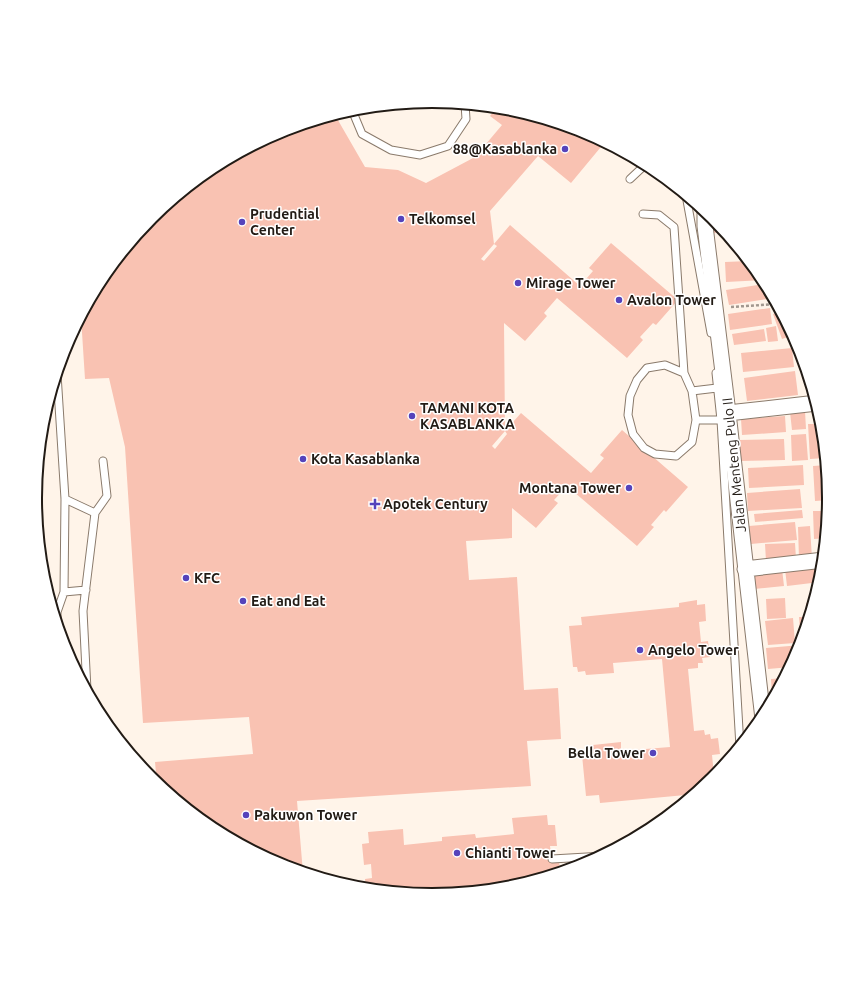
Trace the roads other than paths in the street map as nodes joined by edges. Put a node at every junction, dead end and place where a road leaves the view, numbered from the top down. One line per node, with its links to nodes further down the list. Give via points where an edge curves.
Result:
1 (465, 110): 2 (lane, via 466,119 448,146 420,155 391,150 362,134)
2 (355, 116)
3 (641, 169): 4 (lane)
4 (630, 180)
5 (687, 203): 10 (lane, via 712,340)
6 (643, 214): 8 (lane, via 660,215 674,227)
7 (705, 218): 13 (street, Jalan Menteng Pulo II)
8 (684, 373): 11 (lane); 14 (lane, via 665,364 647,368 637,380 630,396 628,415 633,434 644,448 655,454 676,456 692,442)
9 (58, 388): 16 (lane)
10 (717, 388): 11 (lane); 13 (lane)
11 (692, 391): 14 (lane)
12 (811, 404): 13 (street)
13 (724, 416): 14 (lane); 19 (street, Jalan Menteng Pulo II); 25 (lane)
14 (696, 420)
15 (103, 461): 17 (lane, via 106,496)
16 (65, 499): 17 (lane); 21 (lane)
17 (95, 513): 20 (lane)
18 (818, 561): 19 (street)
19 (745, 569): 24 (street, Jalan Menteng Pulo II)
20 (86, 590): 21 (lane); 23 (lane, via 83,611)
21 (64, 592): 22 (lane)
22 (58, 609)
23 (86, 680)
24 (762, 708)
25 (740, 739)
26 (587, 857): 27 (lane)
27 (552, 859)

